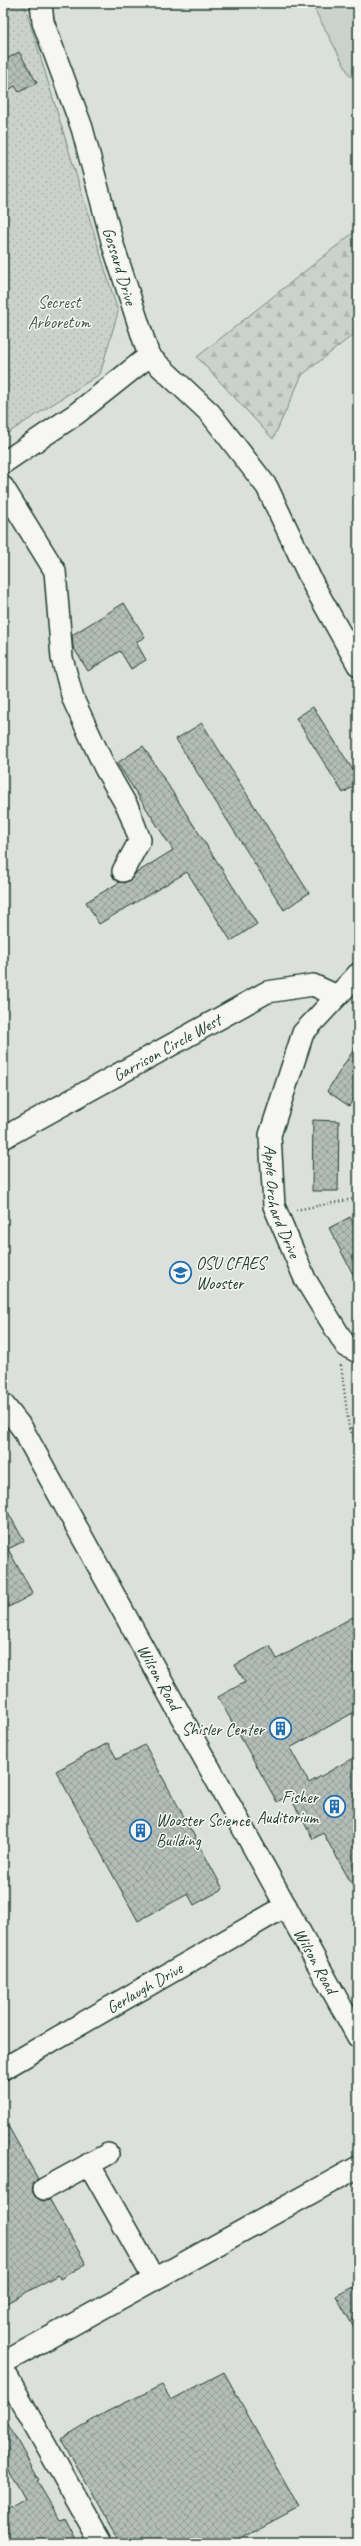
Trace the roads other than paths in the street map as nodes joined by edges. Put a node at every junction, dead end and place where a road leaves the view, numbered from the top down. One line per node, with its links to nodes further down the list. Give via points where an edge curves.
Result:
1 (40, 3): 2 (street, Gossard Drive, via 43,22 82,128 113,245)
2 (149, 356): 3 (street, via 76,414); 5 (street, via 210,413 267,487 314,586)
3 (3, 463)
4 (3, 486): 6 (street, via 55,571 62,658 72,699 105,768 128,808 140,840)
5 (358, 665)
6 (123, 872)
7 (358, 974): 8 (street, Apple Orchard Drive)
8 (337, 996): 9 (street, Garrison Circle West, via 313,985 267,992); 10 (street, Apple Orchard Drive, via 303,1033 270,1135 274,1206 305,1279)
9 (3, 1138)
10 (352, 1349)
11 (3, 1404): 12 (street, Wilson Road, via 22,1428)
12 (286, 1906): 13 (street, Wilson Road); 14 (street, Gerlaugh Drive)
13 (358, 2037)
14 (3, 2069)
15 (108, 2154): 16 (street)
16 (89, 2164): 18 (street); 19 (street)
17 (358, 2167): 19 (street)
18 (44, 2189)
19 (154, 2279): 20 (street)
20 (3, 2363)
21 (3, 2369): 22 (street)
22 (101, 2543)

